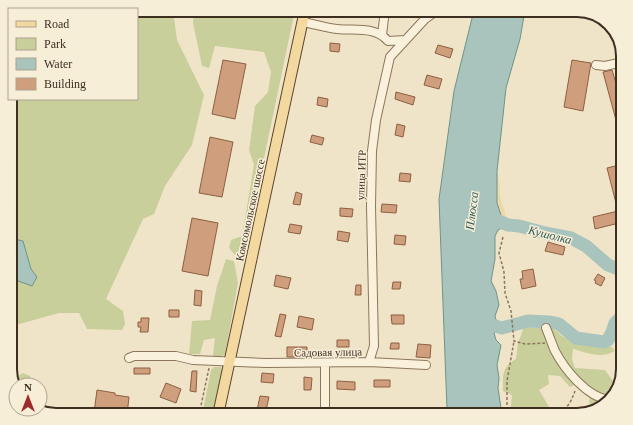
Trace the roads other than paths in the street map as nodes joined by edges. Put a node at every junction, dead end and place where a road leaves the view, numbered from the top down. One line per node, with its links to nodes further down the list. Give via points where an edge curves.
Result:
1 (304, 17): 4 (main road, Комсомольское шоссе)
2 (384, 17): 5 (street)
3 (428, 17): 6 (street, улица ИТР)
4 (303, 22): 5 (street); 13 (main road, Комсомольское шоссе)
5 (382, 34): 7 (street)
6 (405, 40): 7 (street); 8 (street, улица ИТР)
7 (388, 41): 8 (street)
8 (390, 57): 14 (street, улица ИТР, via 372,151 374,346)
9 (616, 64): 10 (street)
10 (596, 65)
11 (546, 328): 17 (street, via 560,359 578,383)
12 (129, 358): 13 (street, Садовая улица, via 176,356 193,360)
13 (230, 362): 15 (street, Садовая улица); 18 (main road, Комсомольское шоссе)
14 (369, 362): 15 (street, Садовая улица); 16 (street, Садовая улица)
15 (325, 364): 19 (street)
16 (426, 365)
17 (603, 398)
18 (220, 408)
19 (325, 408)

